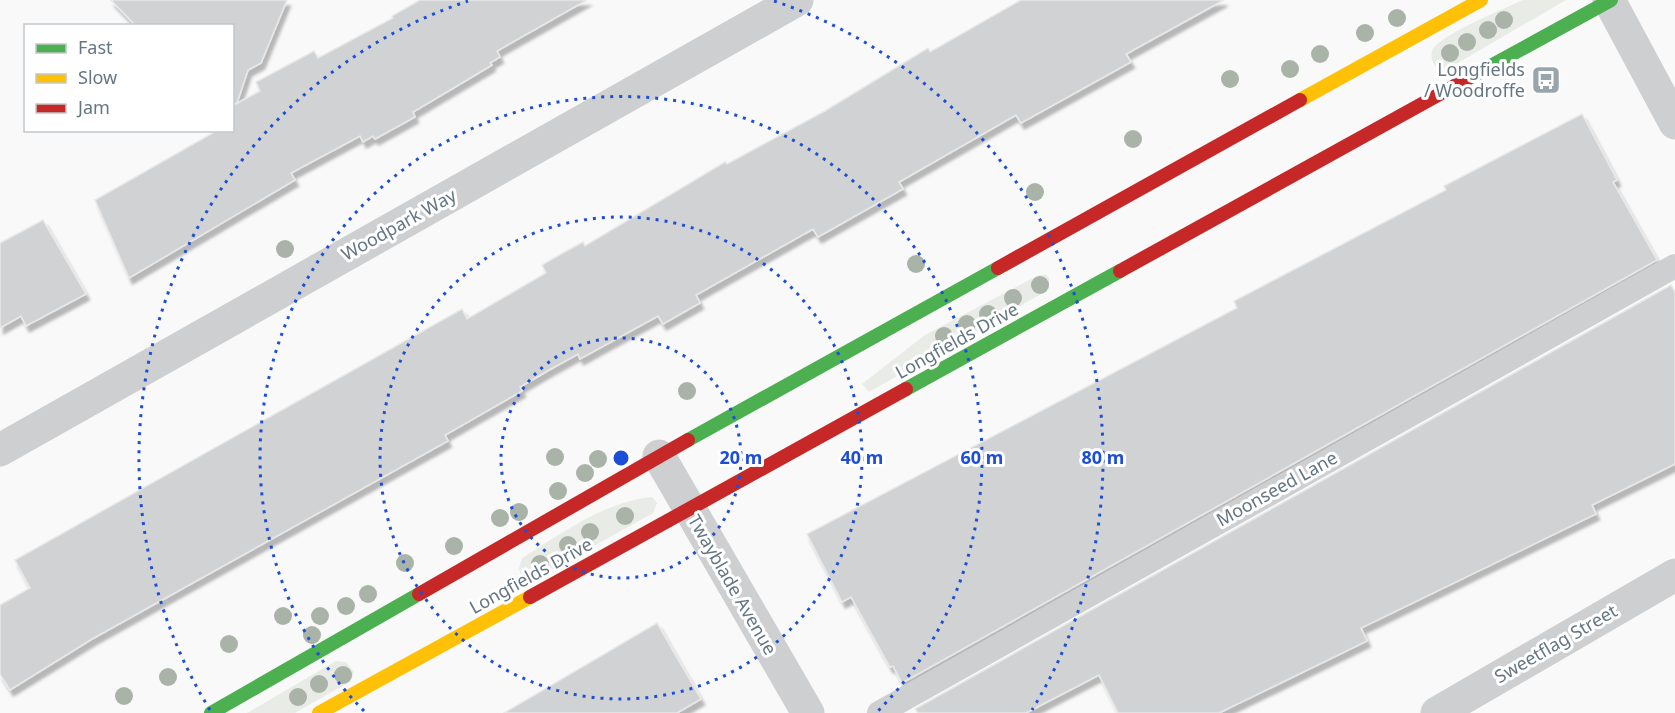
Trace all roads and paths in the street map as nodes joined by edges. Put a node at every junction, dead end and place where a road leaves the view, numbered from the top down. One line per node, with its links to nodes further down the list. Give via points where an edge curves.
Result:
1 (797, 0): 6 (street, Woodpark Way)
2 (1481, 0): 7 (street)
3 (1610, 0): 4 (street); 8 (street, Longfields Drive)
4 (1675, 123)
5 (1675, 266): 13 (lane, Moonseed Lane)
6 (0, 450)
7 (659, 456): 8 (street, Twayblade Avenue); 10 (street)
8 (688, 510): 11 (street, Longfields Drive); 12 (street, Twayblade Avenue)
9 (1675, 575): 14 (street, Sweetflag Street)
10 (211, 713)
11 (319, 713)
12 (807, 713)
13 (879, 713)
14 (1437, 713)

